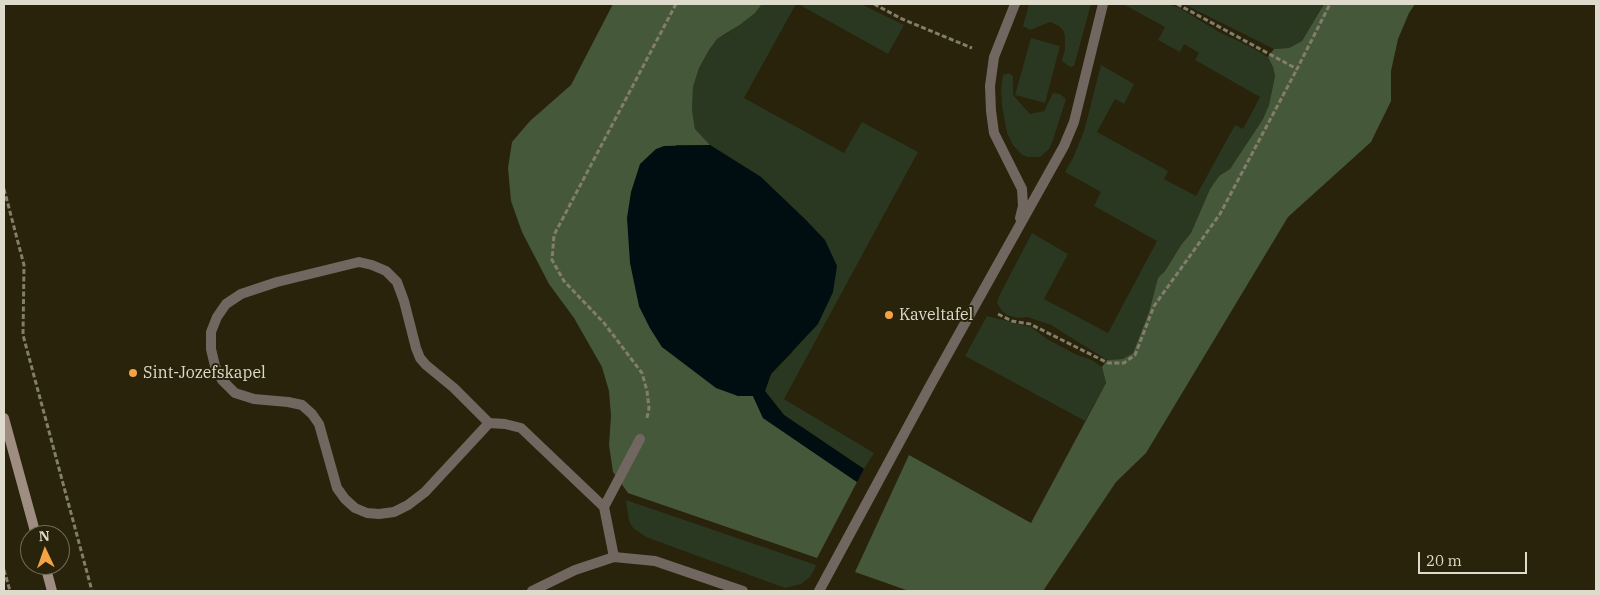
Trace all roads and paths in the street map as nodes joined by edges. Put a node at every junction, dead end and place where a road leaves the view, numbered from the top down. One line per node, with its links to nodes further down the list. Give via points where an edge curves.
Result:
1 (676, 4): 14 (path, via 554,235 552,260 564,281 604,323 642,373 649,408)
2 (874, 4): 7 (path)
3 (1015, 4): 7 (street)
4 (1103, 4): 10 (street, via 1074,122 1064,146)
5 (1177, 4): 8 (path)
6 (1330, 4): 8 (path)
7 (994, 57): 10 (street, via 990,86 994,133 1022,189)
8 (1297, 69): 11 (path, via 1220,214 1154,306 1135,355 1124,364 1108,363 1030,324 1012,320)
9 (4, 189): 22 (path, via 24,265 23,335)
10 (1019, 224): 11 (street)
11 (976, 304): 25 (street)
12 (4, 418): 16 (street)
13 (489, 423): 13 (street, via 420,358 397,282 386,271 372,265 359,262 241,294 226,304 211,332 211,349 222,380 235,393 254,400 302,405 312,414 337,488 355,508 367,513 394,512 408,505 425,492); 15 (street, via 521,428)
14 (640, 439): 15 (street)
15 (604, 506): 17 (street)
16 (33, 525)
17 (614, 557): 23 (street, via 575,570); 24 (street, via 655,561)
18 (4, 570): 20 (path)
19 (48, 575): 21 (street)
20 (10, 591)
21 (52, 591)
22 (92, 591)
23 (532, 591)
24 (743, 591)
25 (819, 591)

